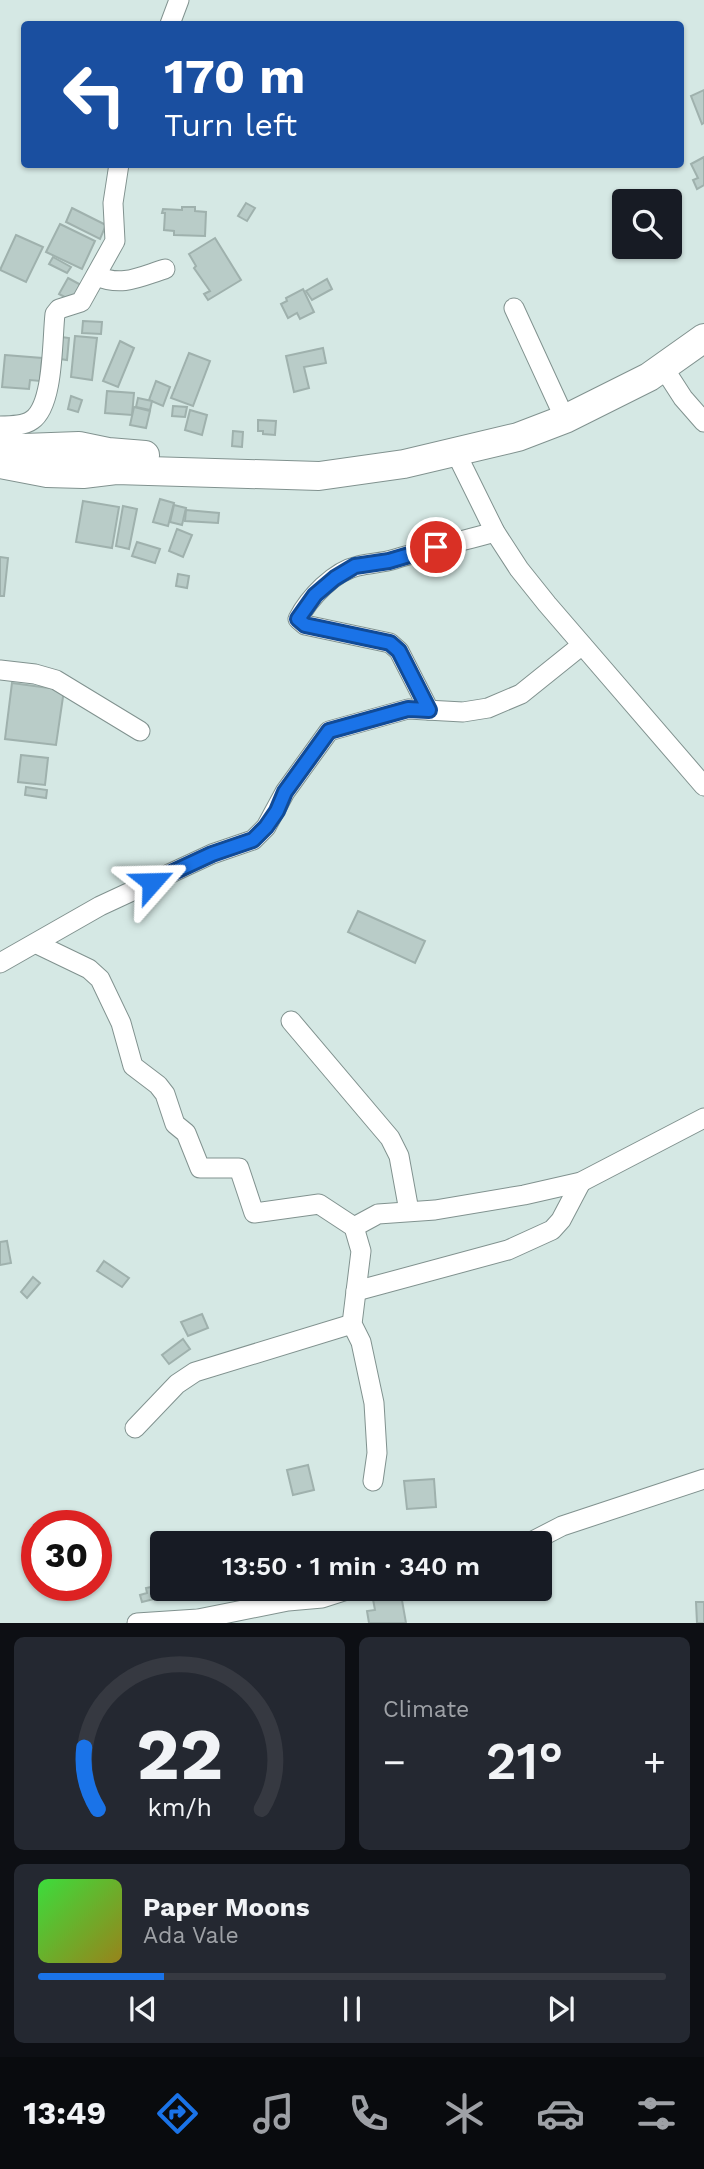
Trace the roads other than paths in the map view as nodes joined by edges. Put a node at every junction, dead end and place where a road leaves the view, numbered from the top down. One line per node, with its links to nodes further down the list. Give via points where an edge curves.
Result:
1 (179, 0): 2 (street)
2 (171, 21)
3 (119, 168): 5 (street, via 113,203 115,241)
4 (165, 269): 5 (street, via 124,282)
5 (96, 276): 11 (street, via 80,303 55,314 47,395 41,411 25,424)
6 (514, 308): 9 (street)
7 (704, 338): 8 (highway)
8 (663, 367): 9 (highway); 10 (street)
9 (565, 419): 13 (highway)
10 (704, 422)
11 (0, 426)
12 (0, 446): 15 (highway, via 79,446)
13 (456, 453): 15 (highway); 16 (street)
14 (0, 464): 15 (highway, via 47,474 116,470 319,476)
15 (354, 470)
16 (495, 532): 17 (street, via 519,569); 19 (street, via 355,566 315,595 298,619 305,625 390,643 399,651)
17 (582, 645): 19 (street, via 521,694 488,708); 21 (street)
18 (0, 670): 20 (street, via 56,680)
19 (429, 710): 22 (street, via 408,709 329,731 253,840 100,906)
20 (140, 731)
21 (704, 786)
22 (37, 944): 23 (street); 28 (street, via 100,979 121,1023 133,1066 165,1094 175,1124 186,1133 200,1168 239,1168 254,1213 319,1204)
23 (0, 963)
24 (291, 1021): 27 (street, via 390,1138 399,1156)
25 (704, 1118): 26 (street)
26 (581, 1182): 27 (street); 29 (street, via 552,1230 508,1250)
27 (409, 1211): 28 (street, via 378,1214)
28 (354, 1227): 29 (street, via 361,1251)
29 (356, 1291): 30 (street)
30 (352, 1324): 31 (street, via 195,1372 177,1384); 33 (street, via 361,1342 374,1403 377,1453)
31 (135, 1428)
32 (704, 1479): 34 (street)
33 (373, 1481)
34 (552, 1532)
35 (288, 1601): 36 (street, via 198,1619)
36 (137, 1623)

